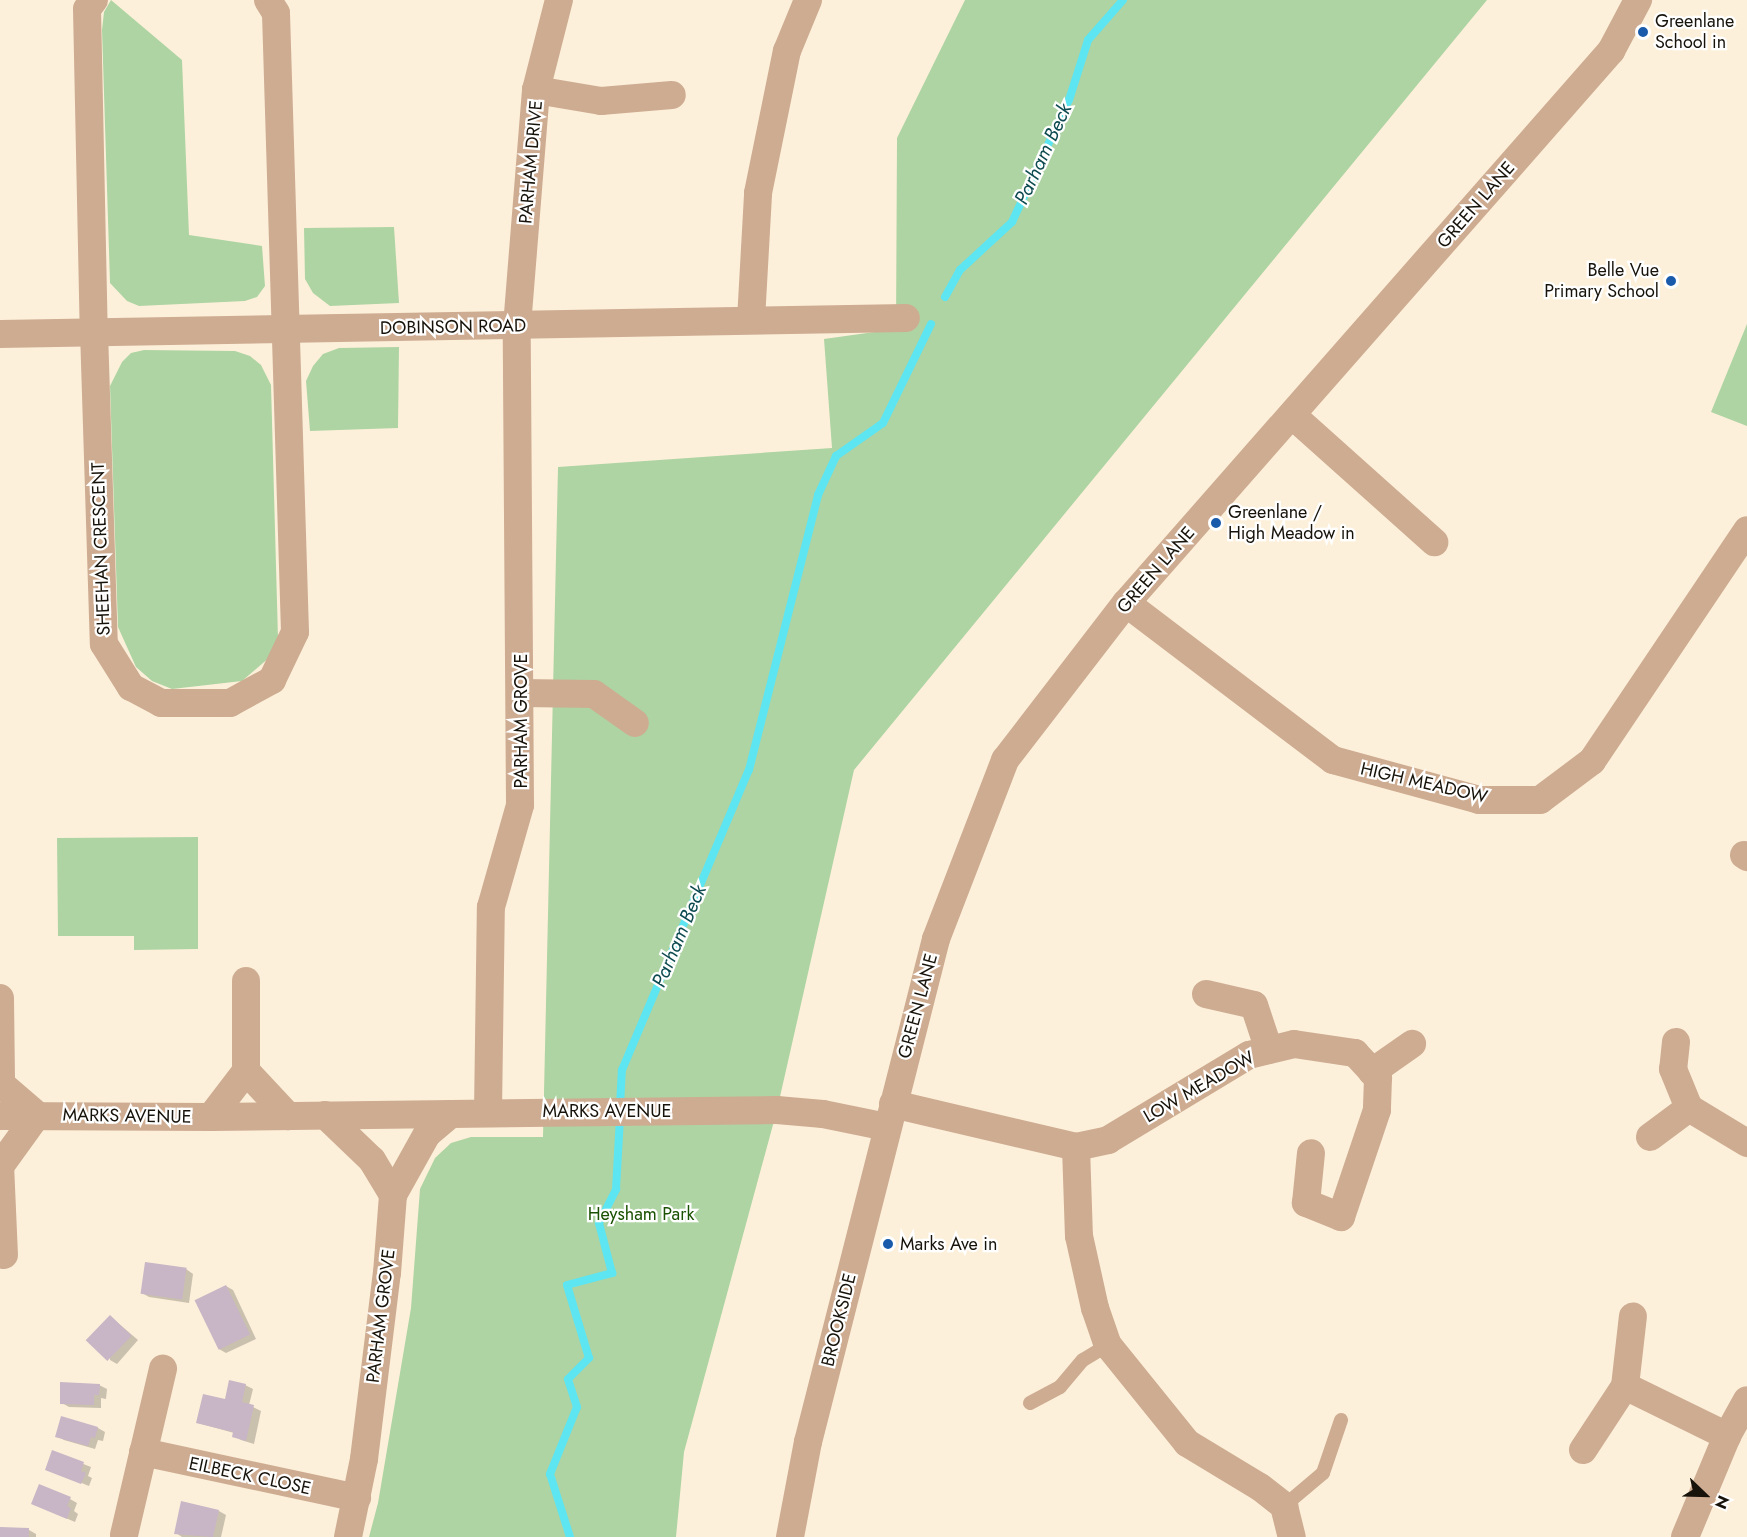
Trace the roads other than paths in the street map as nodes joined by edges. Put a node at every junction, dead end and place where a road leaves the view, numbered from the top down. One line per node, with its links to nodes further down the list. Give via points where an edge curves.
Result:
1 (94, 0): 12 (street, SHEEHAN CRESCENT, via 87,9)
2 (268, 0): 11 (street, SHEEHAN CRESCENT, via 276,13)
3 (559, 0): 6 (street, PARHAM DRIVE)
4 (808, 0): 9 (street, via 788,51 758,193)
5 (1638, 0): 14 (street, GREEN LANE, via 1611,51)
6 (536, 90): 7 (street, via 601,101); 10 (street, PARHAM DRIVE)
7 (672, 95)
8 (906, 318): 9 (street, DOBINSON ROAD)
9 (751, 320): 10 (street, DOBINSON ROAD)
10 (518, 326): 11 (street, DOBINSON ROAD); 18 (street, PARHAM GROVE)
11 (285, 329): 12 (street, DOBINSON ROAD); 12 (street, SHEEHAN CRESCENT, via 295,632 272,680 230,703 161,703 131,687 104,644)
12 (94, 332): 13 (street, DOBINSON ROAD)
13 (0, 334)
14 (1292, 415): 16 (street); 17 (street, GREEN LANE)
15 (1747, 530): 17 (street, HIGH MEADOW, via 1592,761 1540,800 1479,800 1333,760)
16 (1434, 542)
17 (1126, 603): 34 (street, GREEN LANE, via 1005,760 936,939)
18 (522, 693): 19 (street, via 594,694); 30 (street, PARHAM GROVE, via 520,806 491,907)
19 (635, 723)
20 (246, 981): 26 (street)
21 (1206, 994): 25 (street, via 1254,1005)
22 (0, 998): 28 (street)
23 (1676, 1042): 29 (street, via 1673,1070)
24 (1412, 1044): 27 (street)
25 (1269, 1050): 27 (street, LOW MEADOW, via 1294,1044 1355,1053); 40 (street, LOW MEADOW, via 1250,1054 1107,1140)
26 (246, 1071): 36 (street); 37 (street)
27 (1372, 1072): 41 (street, via 1378,1078 1377,1110 1341,1217 1306,1203)
28 (1, 1084): 32 (street)
29 (1689, 1108): 38 (street); 39 (street)
30 (488, 1112): 31 (street, MARKS AVENUE); 34 (street, MARKS AVENUE, via 777,1110)
31 (451, 1114): 33 (street, MARKS AVENUE); 43 (street, PARHAM GROVE, via 427,1134)
32 (37, 1115): 35 (street, MARKS AVENUE); 37 (street, MARKS AVENUE); 42 (street)
33 (325, 1115): 36 (street, MARKS AVENUE); 43 (street, via 372,1160)
34 (890, 1115): 40 (street, LOW MEADOW); 59 (street, BROOKSIDE, via 808,1442)
35 (0, 1116)
36 (288, 1116): 37 (street, MARKS AVENUE)
37 (211, 1117)
38 (1650, 1137)
39 (1747, 1143)
40 (1076, 1147): 46 (street, via 1079,1236 1095,1308)
41 (1311, 1153)
42 (0, 1164): 44 (street)
43 (393, 1195): 55 (street, PARHAM GROVE, via 387,1273)
44 (4, 1255)
45 (1633, 1316): 48 (street)
46 (1108, 1345): 50 (lane, via 1083,1360 1060,1387); 56 (street, via 1187,1443)
47 (163, 1369): 54 (street)
48 (1625, 1386): 52 (street); 53 (street)
49 (1747, 1400): 52 (street)
50 (1030, 1403)
51 (1341, 1420): 56 (lane, via 1323,1473)
52 (1726, 1436): 61 (street)
53 (1582, 1450)
54 (143, 1452): 55 (street, EILBECK CLOSE); 57 (street)
55 (357, 1498): 58 (street, PARHAM GROVE)
56 (1284, 1506): 60 (street)
57 (124, 1535)
58 (348, 1537)
59 (790, 1537)
60 (1292, 1537)
61 (1685, 1537)

